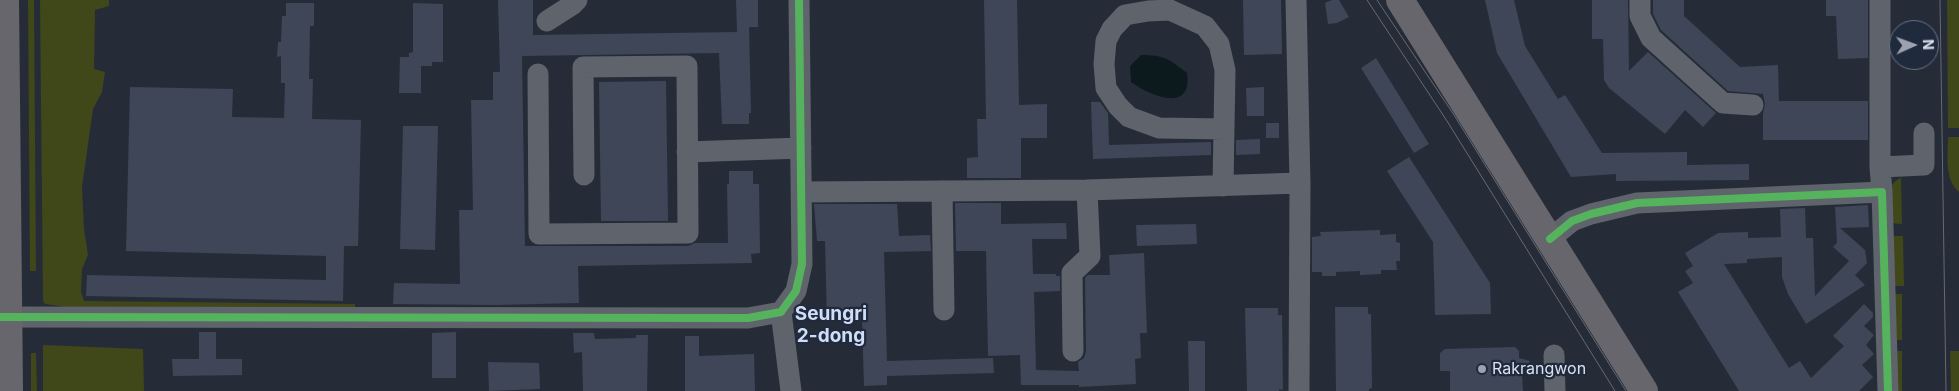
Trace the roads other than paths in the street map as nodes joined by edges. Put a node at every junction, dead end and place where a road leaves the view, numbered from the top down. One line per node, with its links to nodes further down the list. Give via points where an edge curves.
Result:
1 (5, 0): 26 (main road)
2 (577, 0): 8 (street)
3 (799, 0): 13 (street)
4 (1296, 0): 17 (street)
5 (1400, 0): 23 (main road)
6 (1640, 0): 10 (street, via 1640,16 1651,38 1723,103)
7 (1880, 0): 15 (street)
8 (547, 21)
9 (538, 74): 14 (street, via 539,234 688,233)
10 (1753, 105)
11 (1224, 129): 11 (street, via 1225,70 1219,44 1205,26 1170,10 1125,15 1106,40 1104,64 1106,88 1118,106 1129,116 1159,128); 18 (street)
12 (1924, 134): 15 (street, via 1924,165)
13 (801, 148): 14 (street); 21 (street)
14 (687, 152): 16 (street, via 687,66 583,67)
15 (1880, 167): 22 (street)
16 (584, 175)
17 (1300, 183): 18 (street); 31 (street)
18 (1223, 186): 19 (street)
19 (1087, 190): 20 (street); 27 (street, via 1090,256 1072,273)
20 (942, 191): 21 (street); 24 (street)
21 (802, 192): 25 (street, via 802,264 796,291)
22 (1882, 192): 23 (street, via 1637,203 1572,221); 34 (street)
23 (1550, 239): 33 (main road)
24 (944, 310)
25 (781, 312): 26 (street, via 748,318); 30 (street)
26 (4, 317): 29 (main road)
27 (1073, 351)
28 (1554, 355): 32 (street)
29 (9, 391)
30 (791, 391)
31 (1299, 391)
32 (1555, 391)
33 (1644, 391)
34 (1888, 391)

